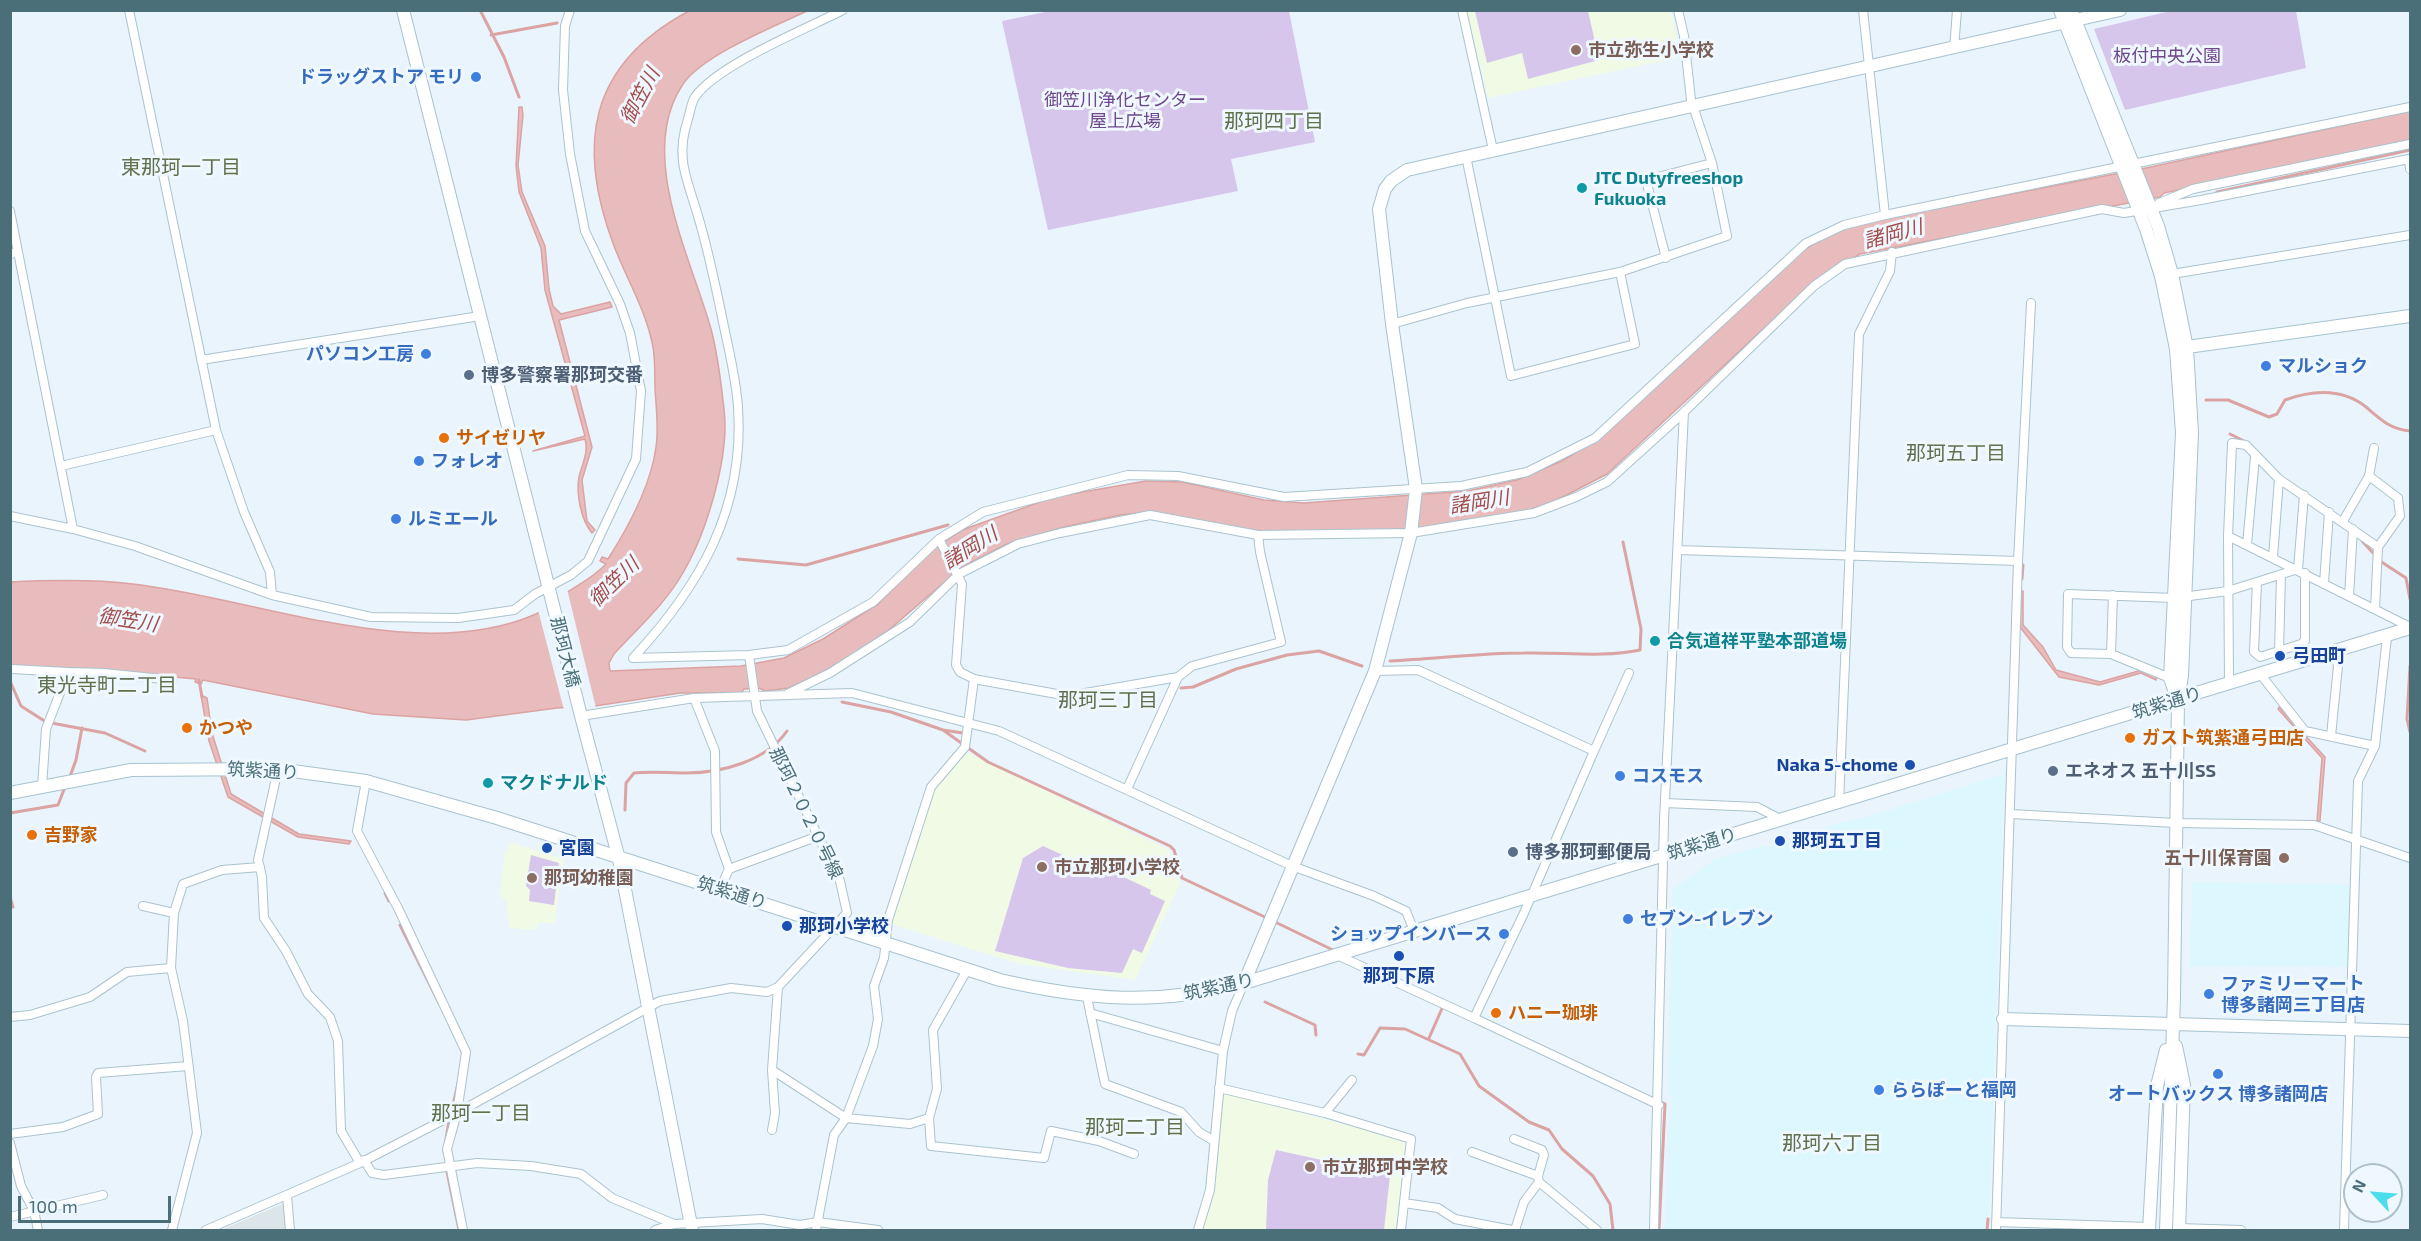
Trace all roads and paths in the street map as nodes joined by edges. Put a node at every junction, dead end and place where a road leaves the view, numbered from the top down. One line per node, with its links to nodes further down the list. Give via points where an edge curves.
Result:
1 (129, 10): 37 (street)
2 (403, 10): 33 (street, 那珂大橋)
3 (570, 10): 67 (street, via 565,26 563,90 570,154 585,231 630,333 641,391 640,423 636,459 588,561)
4 (843, 10): 79 (street, via 727,69 695,98 681,140 684,174 698,216 732,364 738,407 738,456 727,512 694,584 668,621 633,658)
5 (1462, 10): 17 (street)
6 (1678, 10): 15 (street)
7 (1863, 10): 13 (street)
8 (1957, 10): 12 (street)
9 (2060, 10): 11 (street)
10 (2120, 10): 11 (street)
11 (2071, 18): 12 (street); 20 (street)
12 (1954, 50): 13 (street)
13 (1870, 69): 15 (street); 24 (street)
14 (2410, 107): 20 (street, via 2175,154)
15 (1693, 108): 17 (street); 19 (street)
16 (2410, 144): 22 (street, via 2193,189)
17 (1493, 150): 18 (street)
18 (1466, 156): 31 (street); 35 (street, via 1407,170 1384,189 1379,208)
19 (1712, 163): 28 (street, via 1727,236); 28 (street, via 1646,180)
20 (2130, 168): 22 (street); 24 (street)
21 (2410, 169): 22 (street, via 2409,159)
22 (2145, 208): 26 (street, via 2124,213 2102,209); 30 (street); 36 (street)
23 (10, 211): 27 (street)
24 (1885, 215): 45 (street, via 1844,225 1806,243 1594,438 1527,472 1461,486)
25 (2410, 235): 30 (street)
26 (1892, 252): 38 (street, via 1845,264 1814,286); 59 (street, via 1890,271 1859,334)
27 (14, 253): 42 (street)
28 (1666, 258): 29 (street)
29 (1620, 272): 31 (street); 31 (street, via 1635,344 1511,376)
30 (2172, 274): 36 (street)
31 (1494, 297): 35 (street)
32 (2031, 303): 61 (street)
33 (480, 316): 37 (street); 67 (street, 那珂大橋)
34 (2410, 316): 36 (street)
35 (1392, 324): 45 (street)
36 (2181, 348): 72 (street, via 2192,433)
37 (201, 360): 39 (street)
38 (1684, 412): 52 (street, via 1607,483 1576,497 1534,513); 58 (street)
39 (216, 430): 42 (street); 70 (street, via 270,572)
40 (2374, 448): 43 (street)
41 (2256, 457): 44 (street); 54 (street, via 2246,445 2232,443); 56 (street)
42 (61, 466): 51 (street)
43 (2369, 476): 49 (street); 57 (street, via 2398,498 2400,516)
44 (2280, 479): 46 (street); 60 (street)
45 (1416, 489): 52 (street); 55 (street, via 1284,496 1178,476 1128,475 983,512)
46 (2304, 495): 47 (street); 62 (street)
47 (2329, 512): 49 (street); 66 (street)
48 (10, 516): 51 (street)
49 (2343, 521): 50 (street)
50 (2353, 528): 57 (street); 71 (street)
51 (74, 529): 70 (street, via 135,546)
52 (1411, 533): 53 (street); 81 (street)
53 (1258, 535): 63 (street, via 1150,515 1018,544); 85 (street, via 1281,642 1192,666)
54 (2228, 536): 56 (street); 68 (street)
55 (939, 539): 63 (street); 79 (street, via 873,602 788,650)
56 (2247, 545): 60 (street)
57 (2378, 547): 73 (street)
58 (1678, 550): 59 (street); 106 (street)
59 (1851, 556): 61 (street); 105 (street)
60 (2273, 558): 62 (street)
61 (2018, 561): 98 (street)
62 (2302, 571): 64 (street); 66 (street); 76 (street, via 2305,641)
63 (959, 574): 87 (street, via 963,584 956,665 960,672); 90 (street, via 910,622 830,673)
64 (2281, 574): 65 (street); 76 (street)
65 (2257, 582): 68 (street); 76 (street, via 2254,652 2260,657)
66 (2324, 583): 71 (street)
67 (549, 588): 70 (street, via 514,610 458,618 371,617); 94 (street, 那珂大橋)
68 (2228, 591): 72 (street); 89 (street)
69 (2113, 595): 72 (street); 78 (street); 78 (street, via 2068,594 2067,647 2071,653)
70 (272, 596)
71 (2349, 596): 73 (street)
72 (2180, 597): 86 (street); 93 (street, via 2182,676)
73 (2375, 609): 74 (street)
74 (2410, 628): 75 (street, 筑紫通り)
75 (2387, 637): 77 (street, 筑紫通り); 97 (street)
76 (2279, 651)
77 (2335, 652): 84 (street, 筑紫通り); 96 (street, via 2338,664)
78 (2111, 654): 86 (street)
79 (750, 658): 91 (street, 那珂２０２０号線)
80 (11, 669): 82 (street)
81 (1375, 671): 99 (street, via 1418,670); 115 (street)
82 (68, 672): 88 (street); 102 (street, via 46,729)
83 (1629, 674): 99 (street)
84 (2261, 675): 89 (street, 筑紫通り); 96 (street, via 2305,731)
85 (1178, 677): 87 (street, via 1068,696); 103 (street)
86 (2170, 678): 93 (street)
87 (974, 679): 95 (street)
88 (172, 680)
89 (2229, 683): 93 (street, 筑紫通り)
90 (787, 694): 91 (street); 95 (street, via 852,693)
91 (754, 695): 92 (street); 110 (street, 那珂２０２０号線, via 757,711)
92 (694, 698): 94 (street); 117 (street, via 715,751 716,832)
93 (2178, 700): 98 (street, 筑紫通り); 109 (street)
94 (581, 716): 114 (street, 那珂大橋)
95 (968, 722): 103 (street, via 999,731); 124 (street, via 965,747 931,787 888,920)
96 (2331, 736): 97 (street)
97 (2375, 746): 111 (street, via 2358,781)
98 (2012, 750): 105 (street, 筑紫通り); 107 (street)
99 (1594, 751): 119 (street)
100 (279, 769): 101 (street, 筑紫通り); 102 (street, 筑紫通り, via 131,770); 116 (street, via 258,860)
101 (366, 781): 114 (street, 筑紫通り, via 468,809); 145 (street, via 357,831 466,1052)
102 (42, 787): 104 (street, 筑紫通り)
103 (1127, 789): 115 (street)
104 (10, 793)
105 (1839, 802): 108 (street, 筑紫通り)
106 (1665, 803): 108 (street, via 1757,807); 112 (street)
107 (2011, 814): 109 (street); 135 (street)
108 (1782, 820): 112 (street, 筑紫通り)
109 (2175, 823): 111 (street, via 2314,825); 136 (street)
110 (816, 837): 117 (street); 122 (street, 那珂２０２０号線, via 840,881 847,913)
111 (2358, 840): 113 (street); 137 (street)
112 (1663, 856): 119 (street, 筑紫通り); 144 (street)
113 (2410, 858)
114 (619, 859): 118 (street, 筑紫通り); 131 (street, 那珂大橋)
115 (1292, 866): 123 (street, via 1406,911); 128 (street)
116 (260, 867): 121 (street, via 222,870 183,884); 156 (street, via 264,918 308,994 330,1017 338,1041 341,1131)
117 (729, 869): 118 (street)
118 (720, 889): 122 (street, 筑紫通り)
119 (1531, 896): 123 (street, 筑紫通り); 134 (street)
120 (143, 906): 121 (street)
121 (174, 913): 126 (street)
122 (835, 926): 124 (street, 筑紫通り); 129 (street)
123 (1414, 932): 125 (street, 筑紫通り)
124 (886, 943): 127 (street, 筑紫通り); 147 (street, via 874,986 878,1019 873,1046)
125 (1337, 955): 128 (street, 筑紫通り); 134 (street)
126 (171, 968): 133 (street, via 127,972 90,996 30,1016); 140 (street)
127 (967, 970): 130 (street, 筑紫通り); 148 (street, via 933,1030 936,1089)
128 (1244, 983): 130 (street, 筑紫通り, via 1209,993 1161,998); 139 (street, via 1232,1011)
129 (778, 987): 131 (street, via 767,992 731,988 681,996); 141 (street)
130 (1088, 997): 132 (street)
131 (649, 1008): 145 (street); 167 (street, 那珂大橋)
132 (1090, 1014): 139 (street); 152 (street, via 1105,1084 1181,1112 1199,1132)
133 (10, 1017)
134 (1474, 1018): 144 (street)
135 (2003, 1019): 136 (street); 166 (street)
136 (2172, 1024): 137 (street); 168 (street, via 2157,1086); 169 (street, via 2184,1084); 182 (street)
137 (2350, 1029): 138 (street); 184 (street)
138 (2410, 1031)
139 (1223, 1051): 143 (street)
140 (188, 1066): 150 (street, via 98,1073 98,1114 63,1127); 171 (street, via 197,1133)
141 (772, 1070): 147 (street); 149 (street)
142 (1352, 1080): 146 (street)
143 (1219, 1088): 146 (street); 152 (street)
144 (1659, 1105): 181 (street)
145 (457, 1113): 156 (street); 157 (street, via 447,1149)
146 (1325, 1113): 161 (street, via 1411,1139)
147 (846, 1118): 148 (street, via 910,1124); 165 (street, via 834,1135)
148 (929, 1118): 155 (street, via 934,1148 1044,1158 1051,1131 1099,1141)
149 (772, 1131)
150 (10, 1134)
151 (1514, 1139): 158 (street, via 1542,1150)
152 (1214, 1141): 177 (street, via 1210,1190)
153 (10, 1143): 162 (street, via 21,1186)
154 (1472, 1152): 158 (street)
155 (1134, 1154)
156 (362, 1161): 157 (street, via 372,1173 384,1175); 160 (street)
157 (450, 1164): 164 (street, via 504,1164 581,1174 612,1198); 174 (street)
158 (1539, 1179): 179 (street, via 1524,1202); 180 (street)
159 (103, 1195): 162 (street)
160 (287, 1196): 172 (street); 173 (street)
161 (1404, 1203): 178 (street); 179 (street, via 1438,1208 1455,1219)
162 (34, 1211): 163 (street); 170 (street)
163 (10, 1217)
164 (674, 1224): 167 (street); 175 (street)
165 (817, 1226): 167 (street, via 762,1219); 176 (street)
166 (1996, 1226): 168 (street)
167 (692, 1227)
168 (2149, 1229)
169 (2179, 1229): 183 (street)
170 (38, 1230)
171 (172, 1230)
172 (206, 1230)
173 (290, 1230)
174 (463, 1230)
175 (655, 1230)
176 (878, 1230)
177 (1198, 1230)
178 (1401, 1230)
179 (1514, 1230)
180 (1597, 1230)
181 (1654, 1230)
182 (2166, 1230)
183 (2241, 1230)
184 (2344, 1230)

